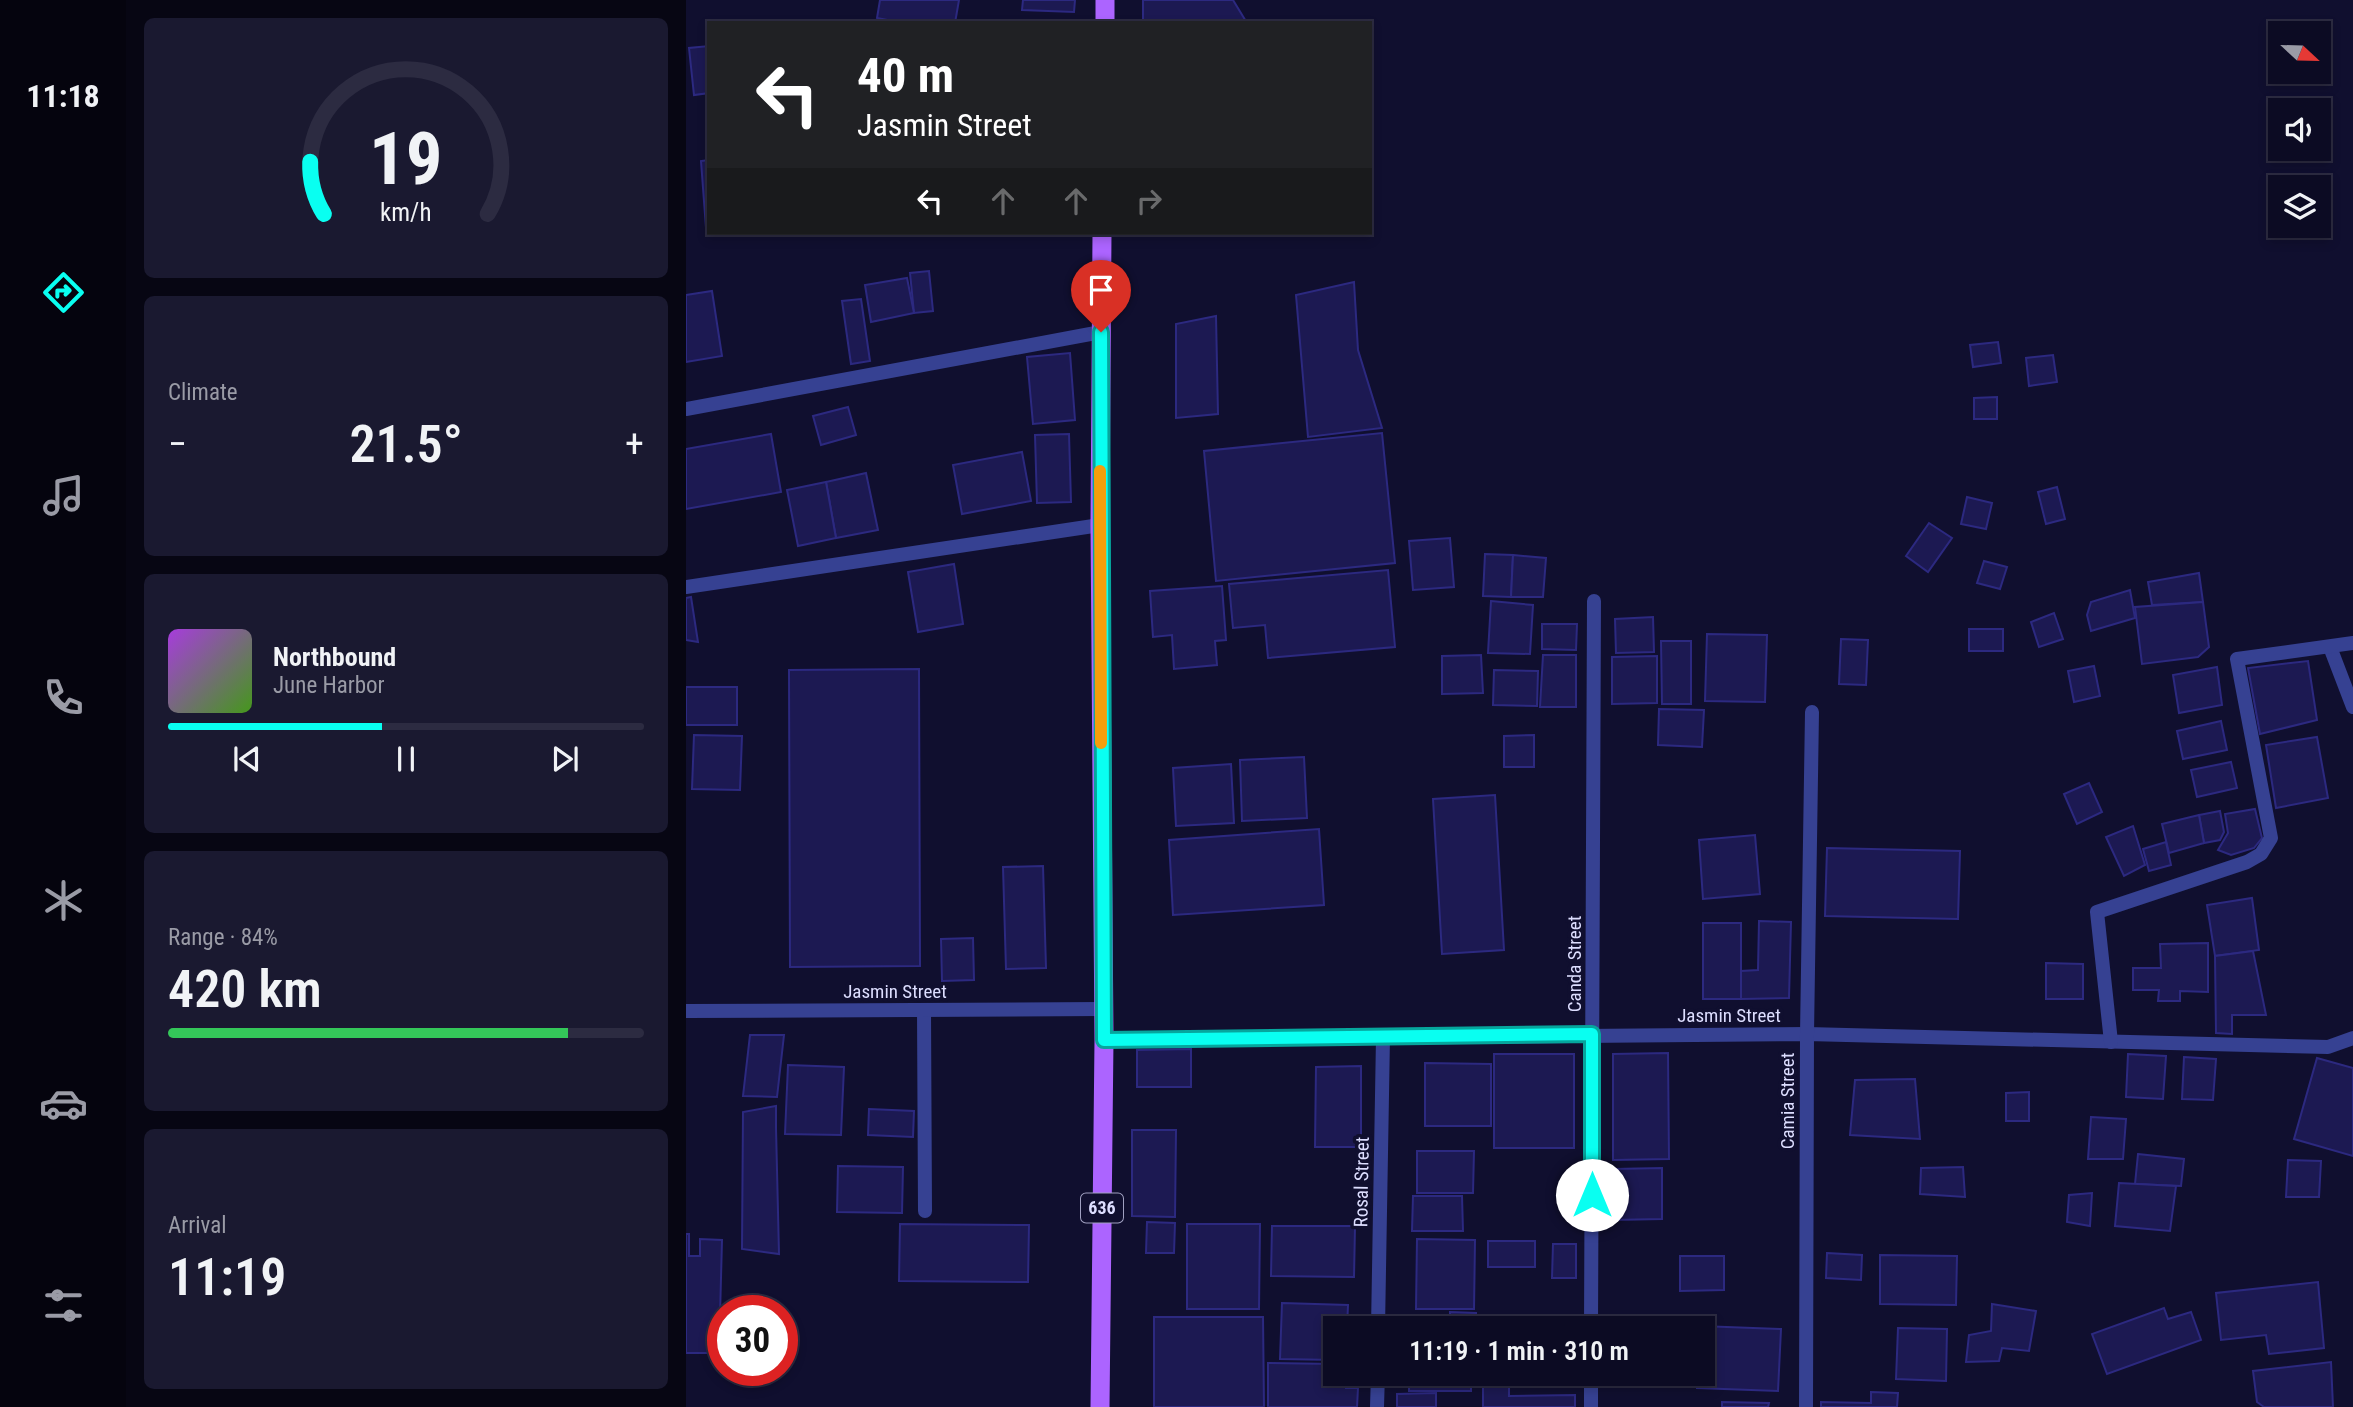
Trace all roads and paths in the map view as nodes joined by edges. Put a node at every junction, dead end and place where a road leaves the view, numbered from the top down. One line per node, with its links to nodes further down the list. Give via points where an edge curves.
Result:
1 (1105, 0): 2 (main road)
2 (1105, 21)
3 (1102, 235): 4 (main road, 636)
4 (1101, 332): 5 (street); 6 (main road, 636)
5 (686, 409)
6 (1100, 525): 7 (street); 13 (main road, 636)
7 (686, 587)
8 (1594, 600): 16 (street, Canda Street)
9 (2353, 643): 10 (street)
10 (2330, 646): 11 (street); 21 (street, via 2237,659 2270,824 2268,847 2247,862 2096,912)
11 (2353, 707)
12 (1812, 712): 17 (street, Camia Street)
13 (1103, 1009): 14 (street, Jasmin Street); 20 (main road, 636)
14 (924, 1010): 15 (street, Jasmin Street); 22 (street)
15 (686, 1012)
16 (1592, 1034): 17 (street, Jasmin Street); 18 (street, Jasmin Street); 24 (street, Canda Street)
17 (1807, 1034): 21 (street, Jasmin Street); 30 (street, Camia Street)
18 (1383, 1037): 20 (street, Jasmin Street); 23 (street, Rosal Street)
19 (2353, 1038): 21 (street, Jasmin Street, via 2328,1047)
20 (1104, 1040): 27 (main road, 636)
21 (2111, 1042)
22 (925, 1211)
23 (1378, 1316)
24 (1591, 1316)
25 (1378, 1386): 28 (street)
26 (1591, 1386): 29 (street)
27 (1100, 1407)
28 (1377, 1407)
29 (1591, 1407)
30 (1806, 1407)

